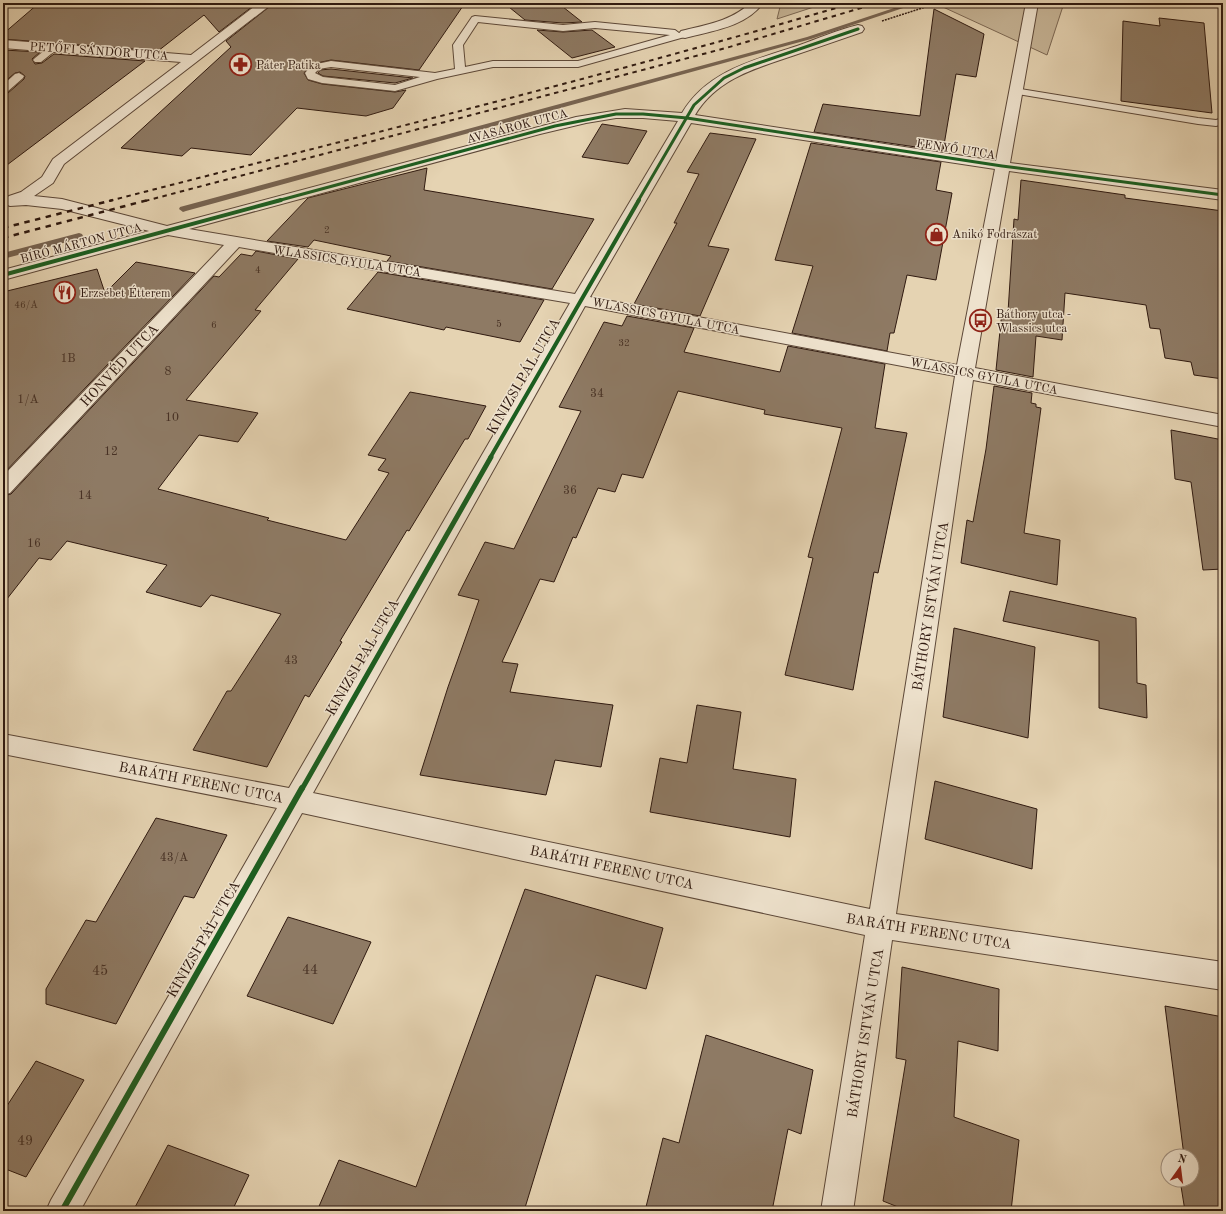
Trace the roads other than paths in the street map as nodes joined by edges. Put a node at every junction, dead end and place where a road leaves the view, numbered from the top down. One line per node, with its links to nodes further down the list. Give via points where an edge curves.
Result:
1 (267, 3): 8 (street)
2 (757, 3): 5 (street, via 738,18)
3 (1032, 3): 14 (street, BÁTHORY ISTVÁN UTCA)
4 (858, 29): 15 (street, via 744,68 724,78 694,105)
5 (685, 34): 10 (lane, via 578,64 510,63); 10 (lane, via 595,25 563,28 475,19 458,46)
6 (3, 44): 7 (street, PETŐFI SÁNDOR UTCA)
7 (54, 48): 8 (street, PETŐFI SÁNDOR UTCA); 9 (lane)
8 (194, 59): 17 (street)
9 (38, 60)
10 (460, 70): 12 (lane)
11 (19, 76): 13 (lane)
12 (434, 76): 12 (lane, via 395,88 322,80 312,77 310,73 316,67 331,64)
13 (3, 90)
14 (1015, 91): 16 (lane, via 1198,121); 18 (street, BÁTHORY ISTVÁN UTCA)
15 (687, 118): 18 (street, FENYŐ UTCA); 23 (street, AVASÁROK UTCA, via 639,113 581,120); 26 (street, KINIZSI PÁL UTCA)
16 (1223, 121)
17 (58, 162): 19 (street); 21 (street)
18 (1002, 166): 20 (street, FENYŐ UTCA); 27 (street, BÁTHORY ISTVÁN UTCA)
19 (48, 180): 21 (street, via 26,195); 22 (street, via 51,193)
20 (1223, 195)
21 (5, 200): 22 (street, WLASSICS GYULA UTCA)
22 (62, 204): 23 (street, WLASSICS GYULA UTCA)
23 (165, 230): 24 (street, WLASSICS GYULA UTCA); 25 (street, BÍRÓ MÁRTON UTCA)
24 (235, 242): 26 (street, WLASSICS GYULA UTCA); 29 (street, HONVÉD UTCA)
25 (3, 274)
26 (580, 300): 27 (street, WLASSICS GYULA UTCA); 31 (street, KINIZSI PÁL UTCA)
27 (965, 373): 28 (street, WLASSICS GYULA UTCA); 32 (street, BÁTHORY ISTVÁN UTCA)
28 (1223, 421)
29 (3, 488)
30 (3, 744): 31 (street, BARÁTH FERENC UTCA)
31 (295, 800): 32 (street, BARÁTH FERENC UTCA); 34 (street, KINIZSI PÁL UTCA)
32 (882, 925): 33 (street, BARÁTH FERENC UTCA); 35 (street, BÁTHORY ISTVÁN UTCA)
33 (1223, 976)
34 (62, 1211)
35 (837, 1211)

